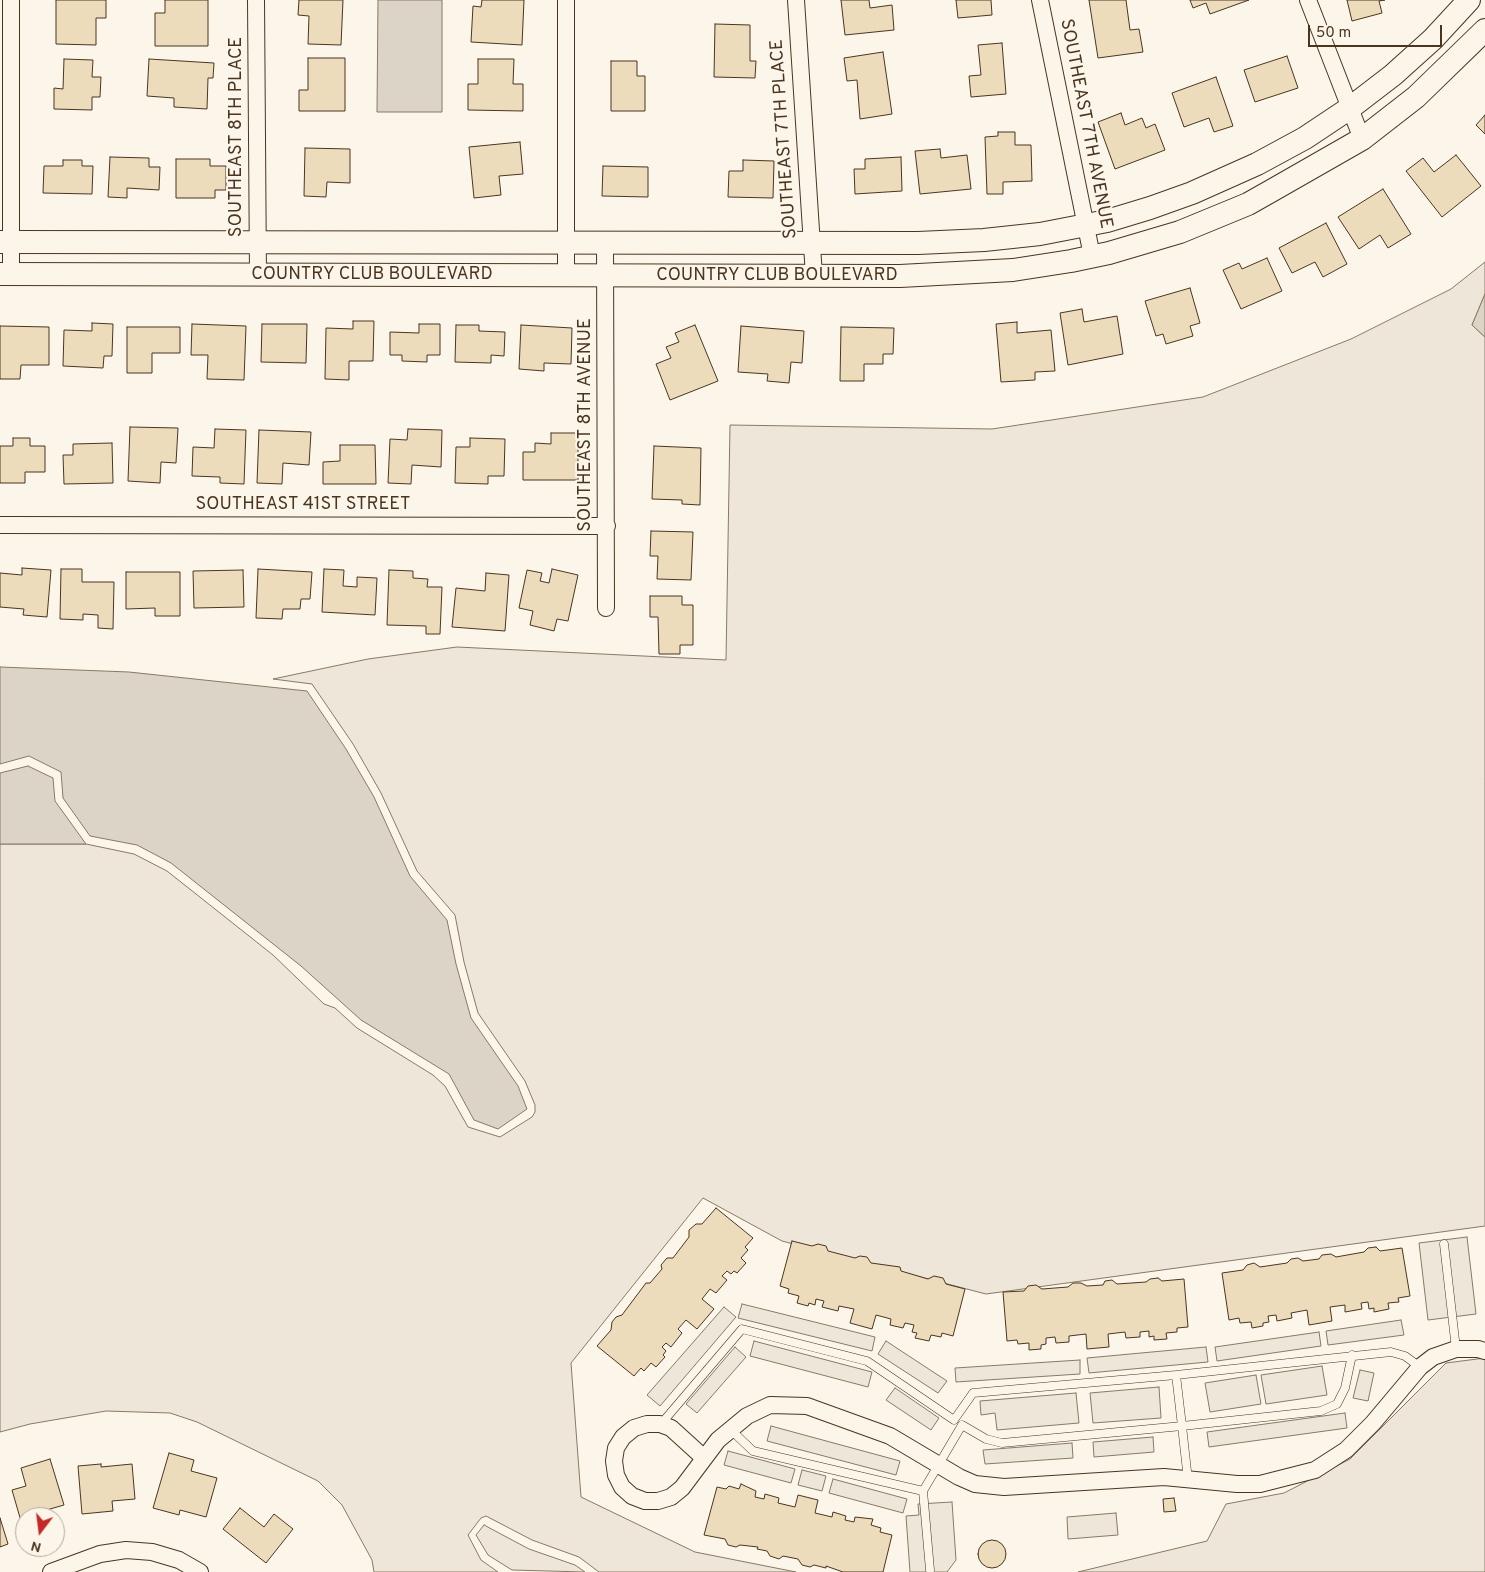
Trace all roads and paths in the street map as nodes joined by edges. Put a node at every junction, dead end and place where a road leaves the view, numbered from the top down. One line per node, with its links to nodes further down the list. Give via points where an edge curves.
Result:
1 (11, 0): 14 (street)
2 (256, 0): 15 (street, SOUTHEAST 8TH PLACE)
3 (566, 0): 12 (street)
4 (796, 0): 16 (street, SOUTHEAST 7TH PLACE)
5 (1040, 0): 11 (street, SOUTHEAST 7TH AVENUE)
6 (1308, 0): 9 (street)
7 (1469, 0): 9 (main road, COUNTRY CLUB BOULEVARD, via 1393,75)
8 (1485, 30): 10 (main road, COUNTRY CLUB BOULEVARD, via 1416,97)
9 (1350, 108): 10 (street); 11 (main road, COUNTRY CLUB BOULEVARD, via 1257,164 1192,193)
10 (1362, 139): 17 (main road, COUNTRY CLUB BOULEVARD, via 1248,204 1144,243)
11 (1084, 226): 16 (main road, COUNTRY CLUB BOULEVARD, via 984,240); 17 (street, SOUTHEAST 7TH AVENUE)
12 (566, 241): 13 (main road, COUNTRY CLUB BOULEVARD); 15 (main road, COUNTRY CLUB BOULEVARD); 20 (street)
13 (605, 241): 16 (main road, COUNTRY CLUB BOULEVARD); 21 (street, SOUTHEAST 8TH AVENUE)
14 (5, 242): 15 (main road, COUNTRY CLUB BOULEVARD); 18 (street)
15 (257, 242): 19 (street, SOUTHEAST 8TH PLACE)
16 (812, 243): 22 (street, SOUTHEAST 7TH PLACE)
17 (1092, 256): 22 (main road, COUNTRY CLUB BOULEVARD, via 1013,270 958,274)
18 (5, 274): 19 (main road, COUNTRY CLUB BOULEVARD)
19 (258, 275): 20 (main road, COUNTRY CLUB BOULEVARD)
20 (566, 275): 21 (main road, COUNTRY CLUB BOULEVARD)
21 (605, 275): 22 (main road, COUNTRY CLUB BOULEVARD); 24 (street, SOUTHEAST 8TH AVENUE)
22 (814, 276)
23 (0, 525): 24 (street, SOUTHEAST 41ST STREET)
24 (606, 526): 25 (street, SOUTHEAST 8TH AVENUE)
25 (606, 608)
26 (1444, 1244): 27 (lane)
27 (1456, 1349): 28 (street); 30 (street, via 1433,1357)
28 (1485, 1351)
29 (1352, 1355): 30 (lane, via 1391,1352 1405,1356); 31 (lane); 35 (lane, via 1345,1388 1337,1404 1321,1412)
30 (1420, 1367): 39 (street, via 1359,1439 1315,1470 1260,1484)
31 (1176, 1375): 32 (lane, via 973,1393); 35 (lane)
32 (954, 1420): 33 (lane, via 867,1361 742,1329); 34 (lane)
33 (660, 1424): 37 (street, via 680,1434); 37 (street, via 634,1428 616,1448 616,1475 632,1496 645,1501 671,1497 682,1488)
34 (962, 1426): 35 (lane, via 986,1439 1002,1443); 38 (lane)
35 (1182, 1426): 39 (lane)
36 (730, 1429): 37 (street); 38 (street, via 770,1405 807,1406 890,1436); 40 (lane, via 753,1451)
37 (704, 1458)
38 (938, 1466): 39 (street, via 975,1484 1004,1488 1149,1478); 40 (lane)
39 (1188, 1480)
40 (923, 1491): 41 (lane)
41 (930, 1570)
42 (51, 1572): 43 (street, via 100,1554 126,1550 152,1552 179,1560)
43 (200, 1572)

